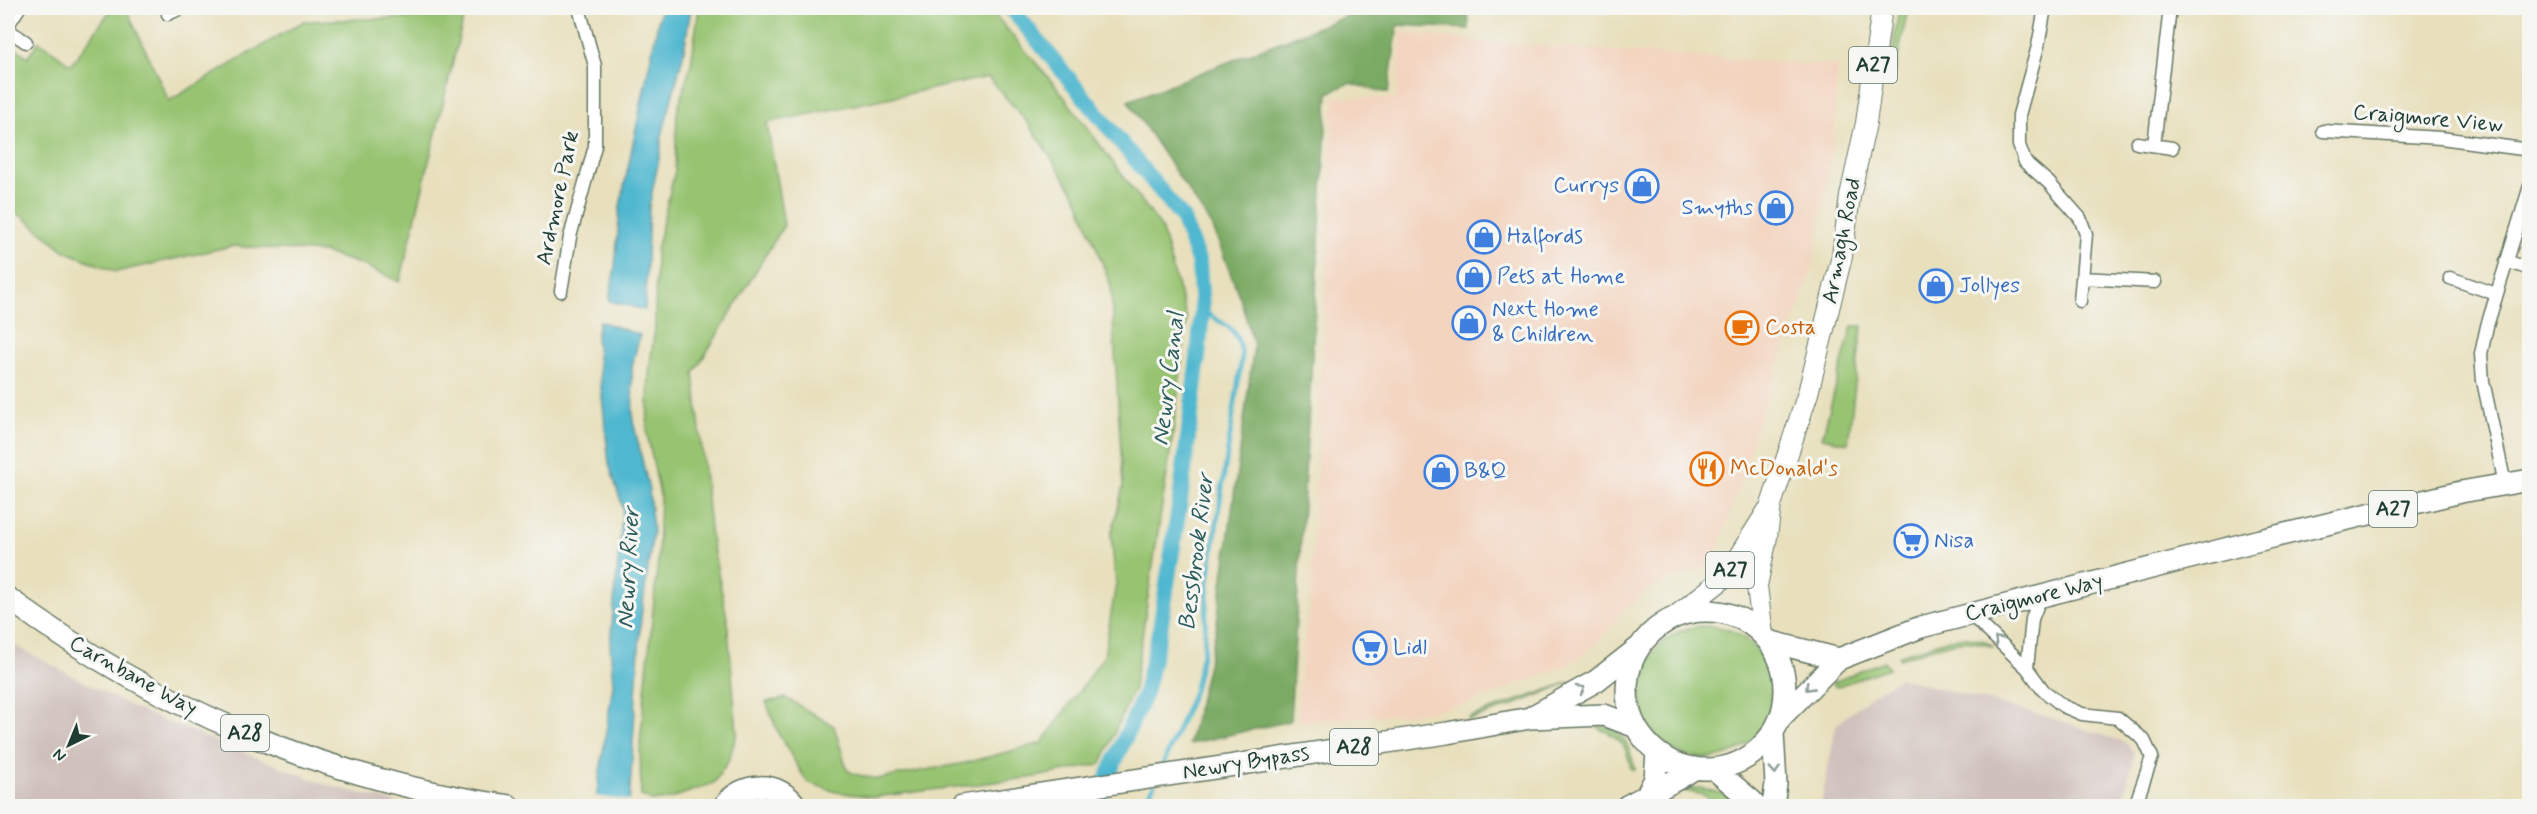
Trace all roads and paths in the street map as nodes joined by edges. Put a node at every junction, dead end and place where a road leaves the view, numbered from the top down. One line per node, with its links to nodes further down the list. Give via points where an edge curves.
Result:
1 (181, 8): 6 (street)
2 (579, 8): 20 (street, Ardmore Park, via 595,66 595,146 570,237)
3 (1882, 8): 25 (main road, Armagh Road / A27, via 1842,256 1808,393)
4 (2044, 8): 17 (street, via 2019,115 2019,145 2025,162 2080,218 2086,234)
5 (2170, 8): 11 (street)
6 (168, 14)
7 (8, 30): 8 (street)
8 (26, 42)
9 (2323, 131): 13 (street, Craigmore View, via 2441,138)
10 (2137, 143): 11 (street)
11 (2154, 145): 12 (street)
12 (2172, 148)
13 (2529, 150)
14 (2529, 186): 15 (street)
15 (2506, 261): 16 (street); 21 (street)
16 (2529, 269)
17 (2083, 278): 19 (street); 22 (street)
18 (2450, 278): 21 (street)
19 (2155, 282)
20 (561, 291)
21 (2496, 294): 24 (street, via 2481,354 2482,381)
22 (2080, 301)
23 (2529, 480): 24 (highway, A27)
24 (2505, 484): 26 (highway, Craigmore Way / A27, via 2256,541)
25 (1771, 505): 29 (main road, Armagh Road / A27, via 1730,570); 30 (main road, Armagh Road / A27, via 1757,586)
26 (2041, 596): 28 (highway, Craigmore Way / A27); 33 (street, via 2032,619)
27 (8, 598): 42 (highway, Carnbane Way / A28, via 104,664 200,714 357,774)
28 (1969, 613): 32 (highway, Craigmore Way / A27, via 1920,627); 33 (street, one-way to 28)
29 (1672, 619): 30 (highway, via 1692,612 1713,611 1734,616); 31 (highway, via 1654,630)
30 (1766, 638): 32 (highway); 35 (highway, via 1785,681 1785,699)
31 (1640, 646): 34 (highway, one-way to 31, via 1596,681); 36 (highway, via 1632,662 1627,695)
32 (1839, 659): 35 (highway, Craigmore Way / A27, one-way to 35)
33 (2027, 668): 47 (street, via 2043,690 2063,706 2082,714 2118,718 2144,740 2152,757)
34 (1530, 718): 36 (highway, via 1604,715); 43 (highway, Newry Bypass / A28)
35 (1777, 725): 38 (highway, via 1762,747 1748,758); 46 (highway, one-way to 46)
36 (1636, 727): 37 (highway)
37 (1657, 752): 38 (highway, via 1675,763); 39 (highway, via 1655,779)
38 (1704, 769): 39 (highway); 45 (highway)
39 (1647, 794): 44 (highway)
40 (722, 805): 41 (highway, via 738,793 762,786 786,794)
41 (799, 806)
42 (509, 807)
43 (962, 807)
44 (1627, 807)
45 (1756, 807)
46 (1773, 807)
47 (2135, 807)

